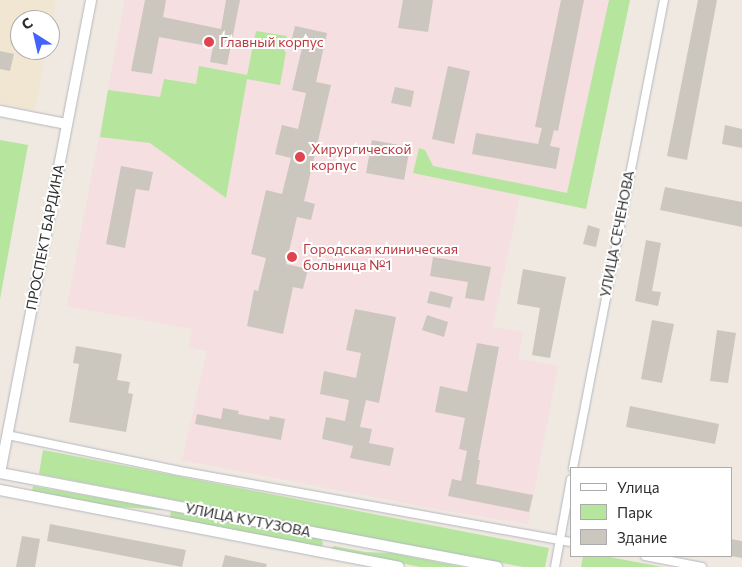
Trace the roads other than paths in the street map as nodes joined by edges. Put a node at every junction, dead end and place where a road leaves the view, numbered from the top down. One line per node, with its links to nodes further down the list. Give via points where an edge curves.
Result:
1 (91, 0): 4 (main road, ПРОСПЕКТ БАРДИНА)
2 (664, 0): 6 (street, УЛИЦА СЕЧЕНОВА)
3 (0, 111): 4 (main road)
4 (66, 124): 5 (main road, ПРОСПЕКТ БАРДИНА)
5 (7, 435): 7 (main road, ПРОСПЕКТ БАРДИНА); 10 (street, via 174,470)
6 (573, 467)
7 (0, 473): 14 (main road, УЛИЦА КУТУЗОВА)
8 (570, 484): 10 (street)
9 (0, 490): 13 (main road, УЛИЦА КУТУЗОВА)
10 (559, 540): 11 (street); 15 (street)
11 (570, 542)
12 (649, 557): 16 (street)
13 (399, 567)
14 (497, 567)
15 (555, 567)
16 (702, 567)

